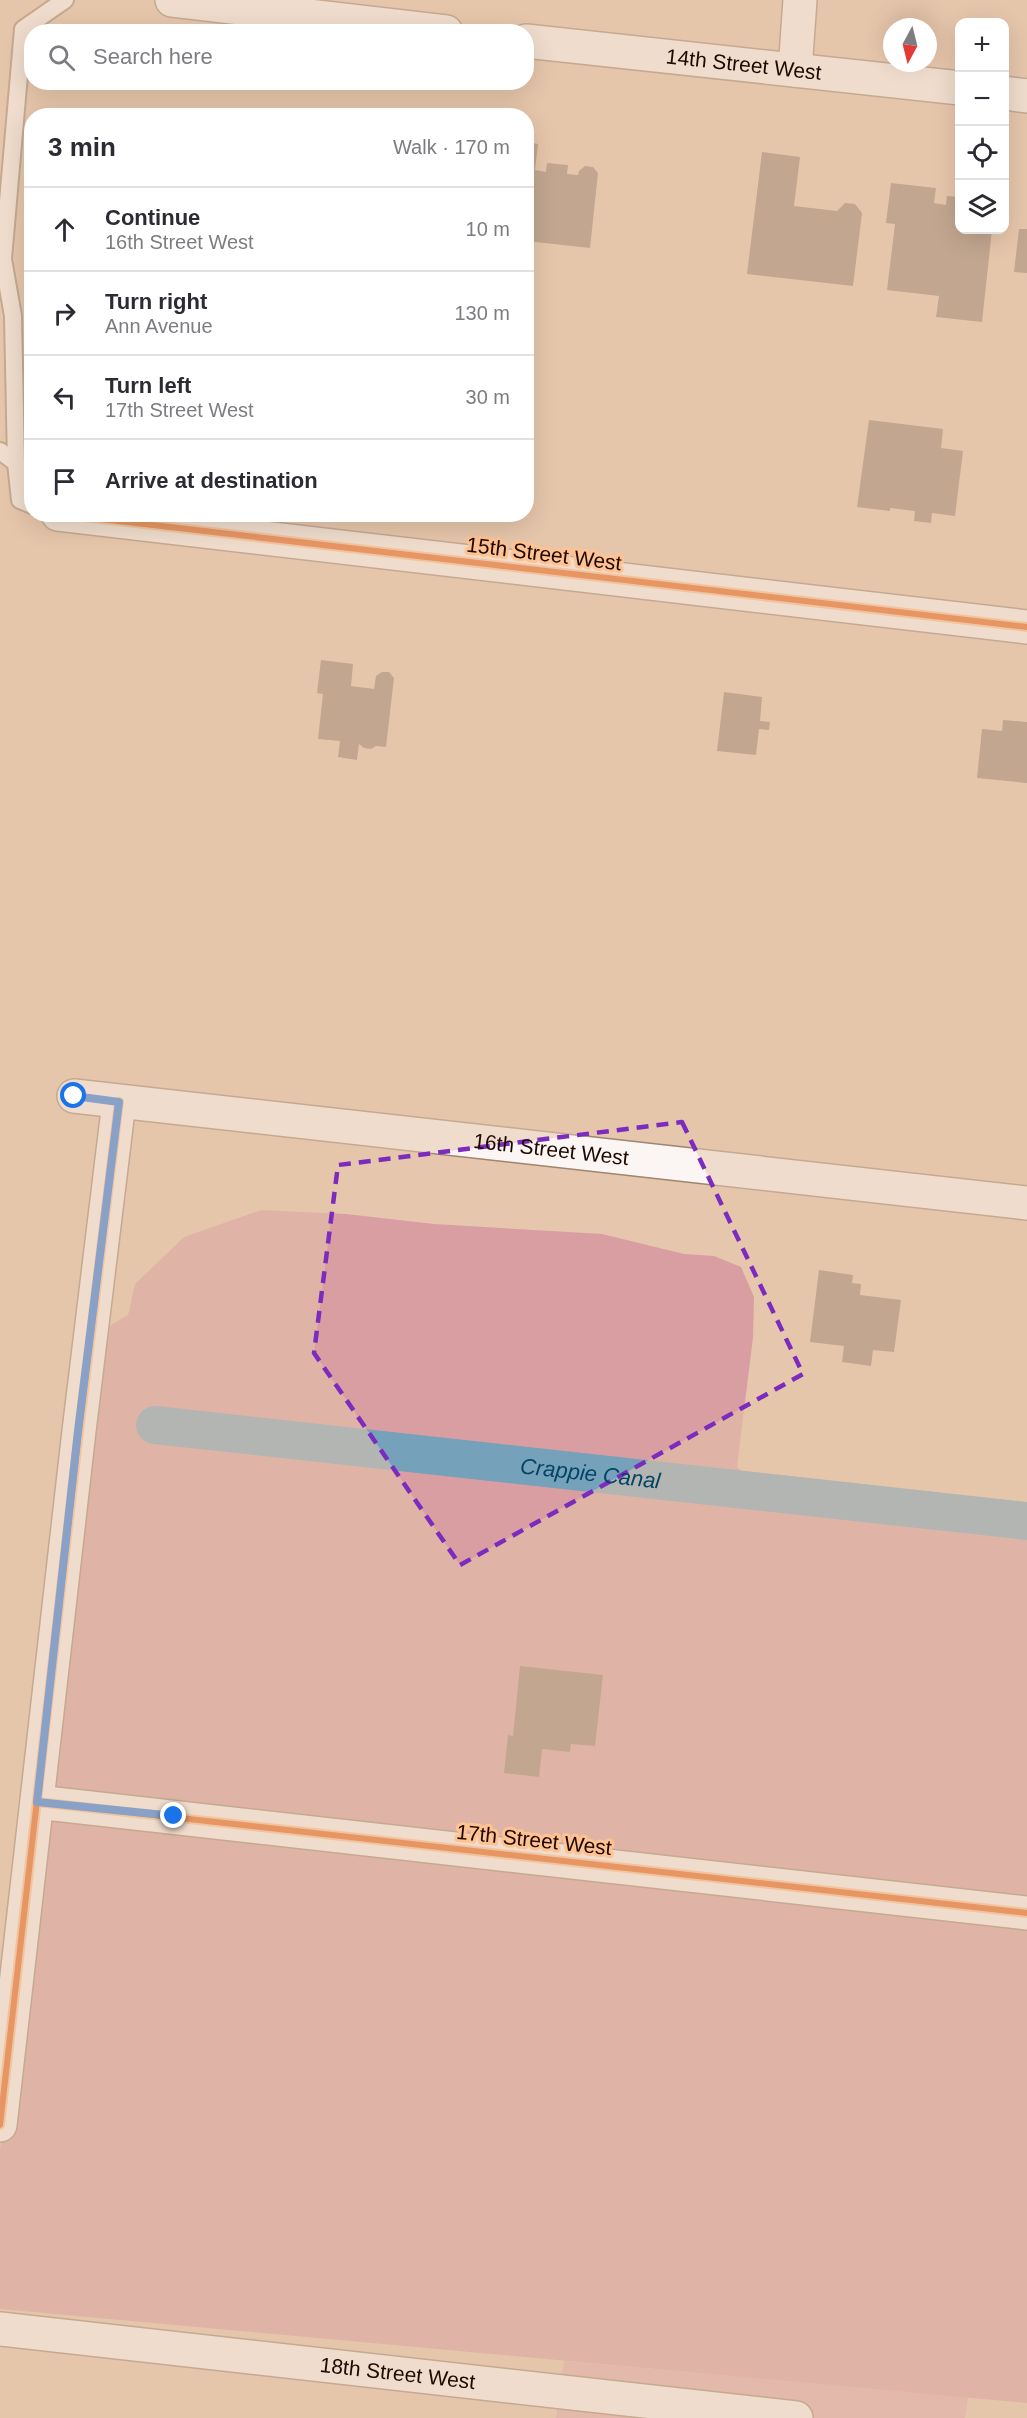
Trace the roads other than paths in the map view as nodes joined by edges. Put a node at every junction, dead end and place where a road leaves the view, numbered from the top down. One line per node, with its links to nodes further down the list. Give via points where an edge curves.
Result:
1 (65, 0): 5 (lane)
2 (172, 0): 4 (street)
3 (800, 0): 9 (street)
4 (268, 5): 6 (street)
5 (30, 24)
6 (393, 24)
7 (24, 28): 13 (lane, via 3,259)
8 (534, 42): 9 (street, 14th Street West)
9 (795, 70): 10 (street, 14th Street West)
10 (955, 87)
11 (1009, 94): 12 (street)
12 (1027, 96)
13 (6, 317): 15 (lane)
14 (0, 451): 15 (lane)
15 (16, 463): 16 (lane, via 20,500)
16 (24, 502)
17 (127, 522): 18 (street, 15th Street West)
18 (1027, 627)
19 (74, 1096): 20 (street, 16th Street West)
20 (119, 1102): 21 (street, 16th Street West); 22 (street)
21 (1027, 1203)
22 (37, 1802): 23 (street, 17th Street West); 24 (street)
23 (1027, 1913)
24 (0, 2125)
25 (0, 2329): 26 (street, 18th Street West)
26 (796, 2418)

